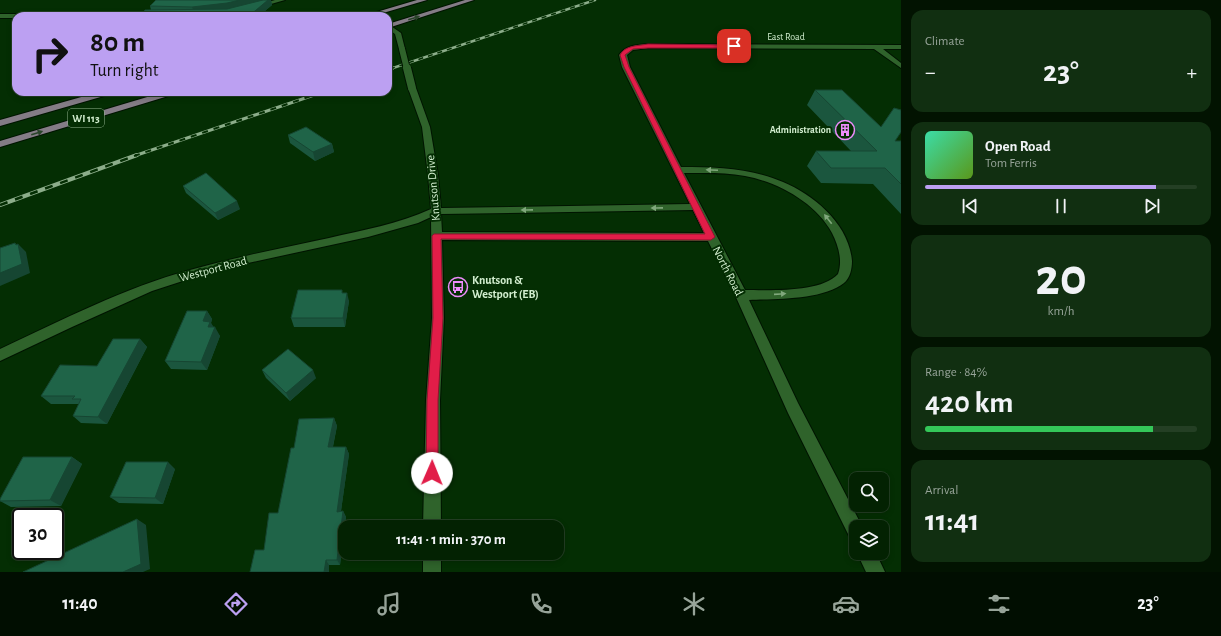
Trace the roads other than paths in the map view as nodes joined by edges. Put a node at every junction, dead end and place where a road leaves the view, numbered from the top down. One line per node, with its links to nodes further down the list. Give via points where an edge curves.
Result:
1 (282, 0): 5 (street)
2 (424, 0): 7 (main road)
3 (451, 0): 6 (main road)
4 (471, 0): 12 (main road, one-way to 4)
5 (252, 7)
6 (412, 11)
7 (380, 12)
8 (401, 15): 11 (main road)
9 (0, 16): 10 (street)
10 (12, 16)
11 (392, 20)
12 (392, 25)
13 (392, 29): 24 (street, Knutson Drive, bridge, via 398,33 412,88 426,127)
14 (670, 46): 15 (street, East Road); 22 (street, North Road, via 632,48 623,55 626,67)
15 (876, 47): 16 (street, East Road); 17 (street)
16 (901, 47)
17 (901, 66)
18 (94, 96): 20 (main road, WI 113)
19 (159, 96): 21 (main road, WI 113, one-way to 19)
20 (0, 123)
21 (0, 144)
22 (677, 170): 23 (street, North Road); 27 (street, one-way to 22, via 798,293 841,280 847,259 833,226 815,205 787,187 767,179 730,171)
23 (696, 207): 24 (street, one-way to 24); 26 (street, North Road)
24 (436, 211): 25 (street, Knutson Drive); 28 (street, Westport Road, via 414,221 368,233 190,274 148,288)
25 (437, 236): 26 (street); 29 (street, Knutson Drive, via 438,318 433,400)
26 (711, 237): 27 (street, North Road)
27 (741, 295): 30 (street, North Road, via 793,408)
28 (0, 355)
29 (432, 520)
30 (850, 520)
31 (432, 560): 33 (street)
32 (870, 560): 34 (street)
33 (432, 572)
34 (876, 572)

